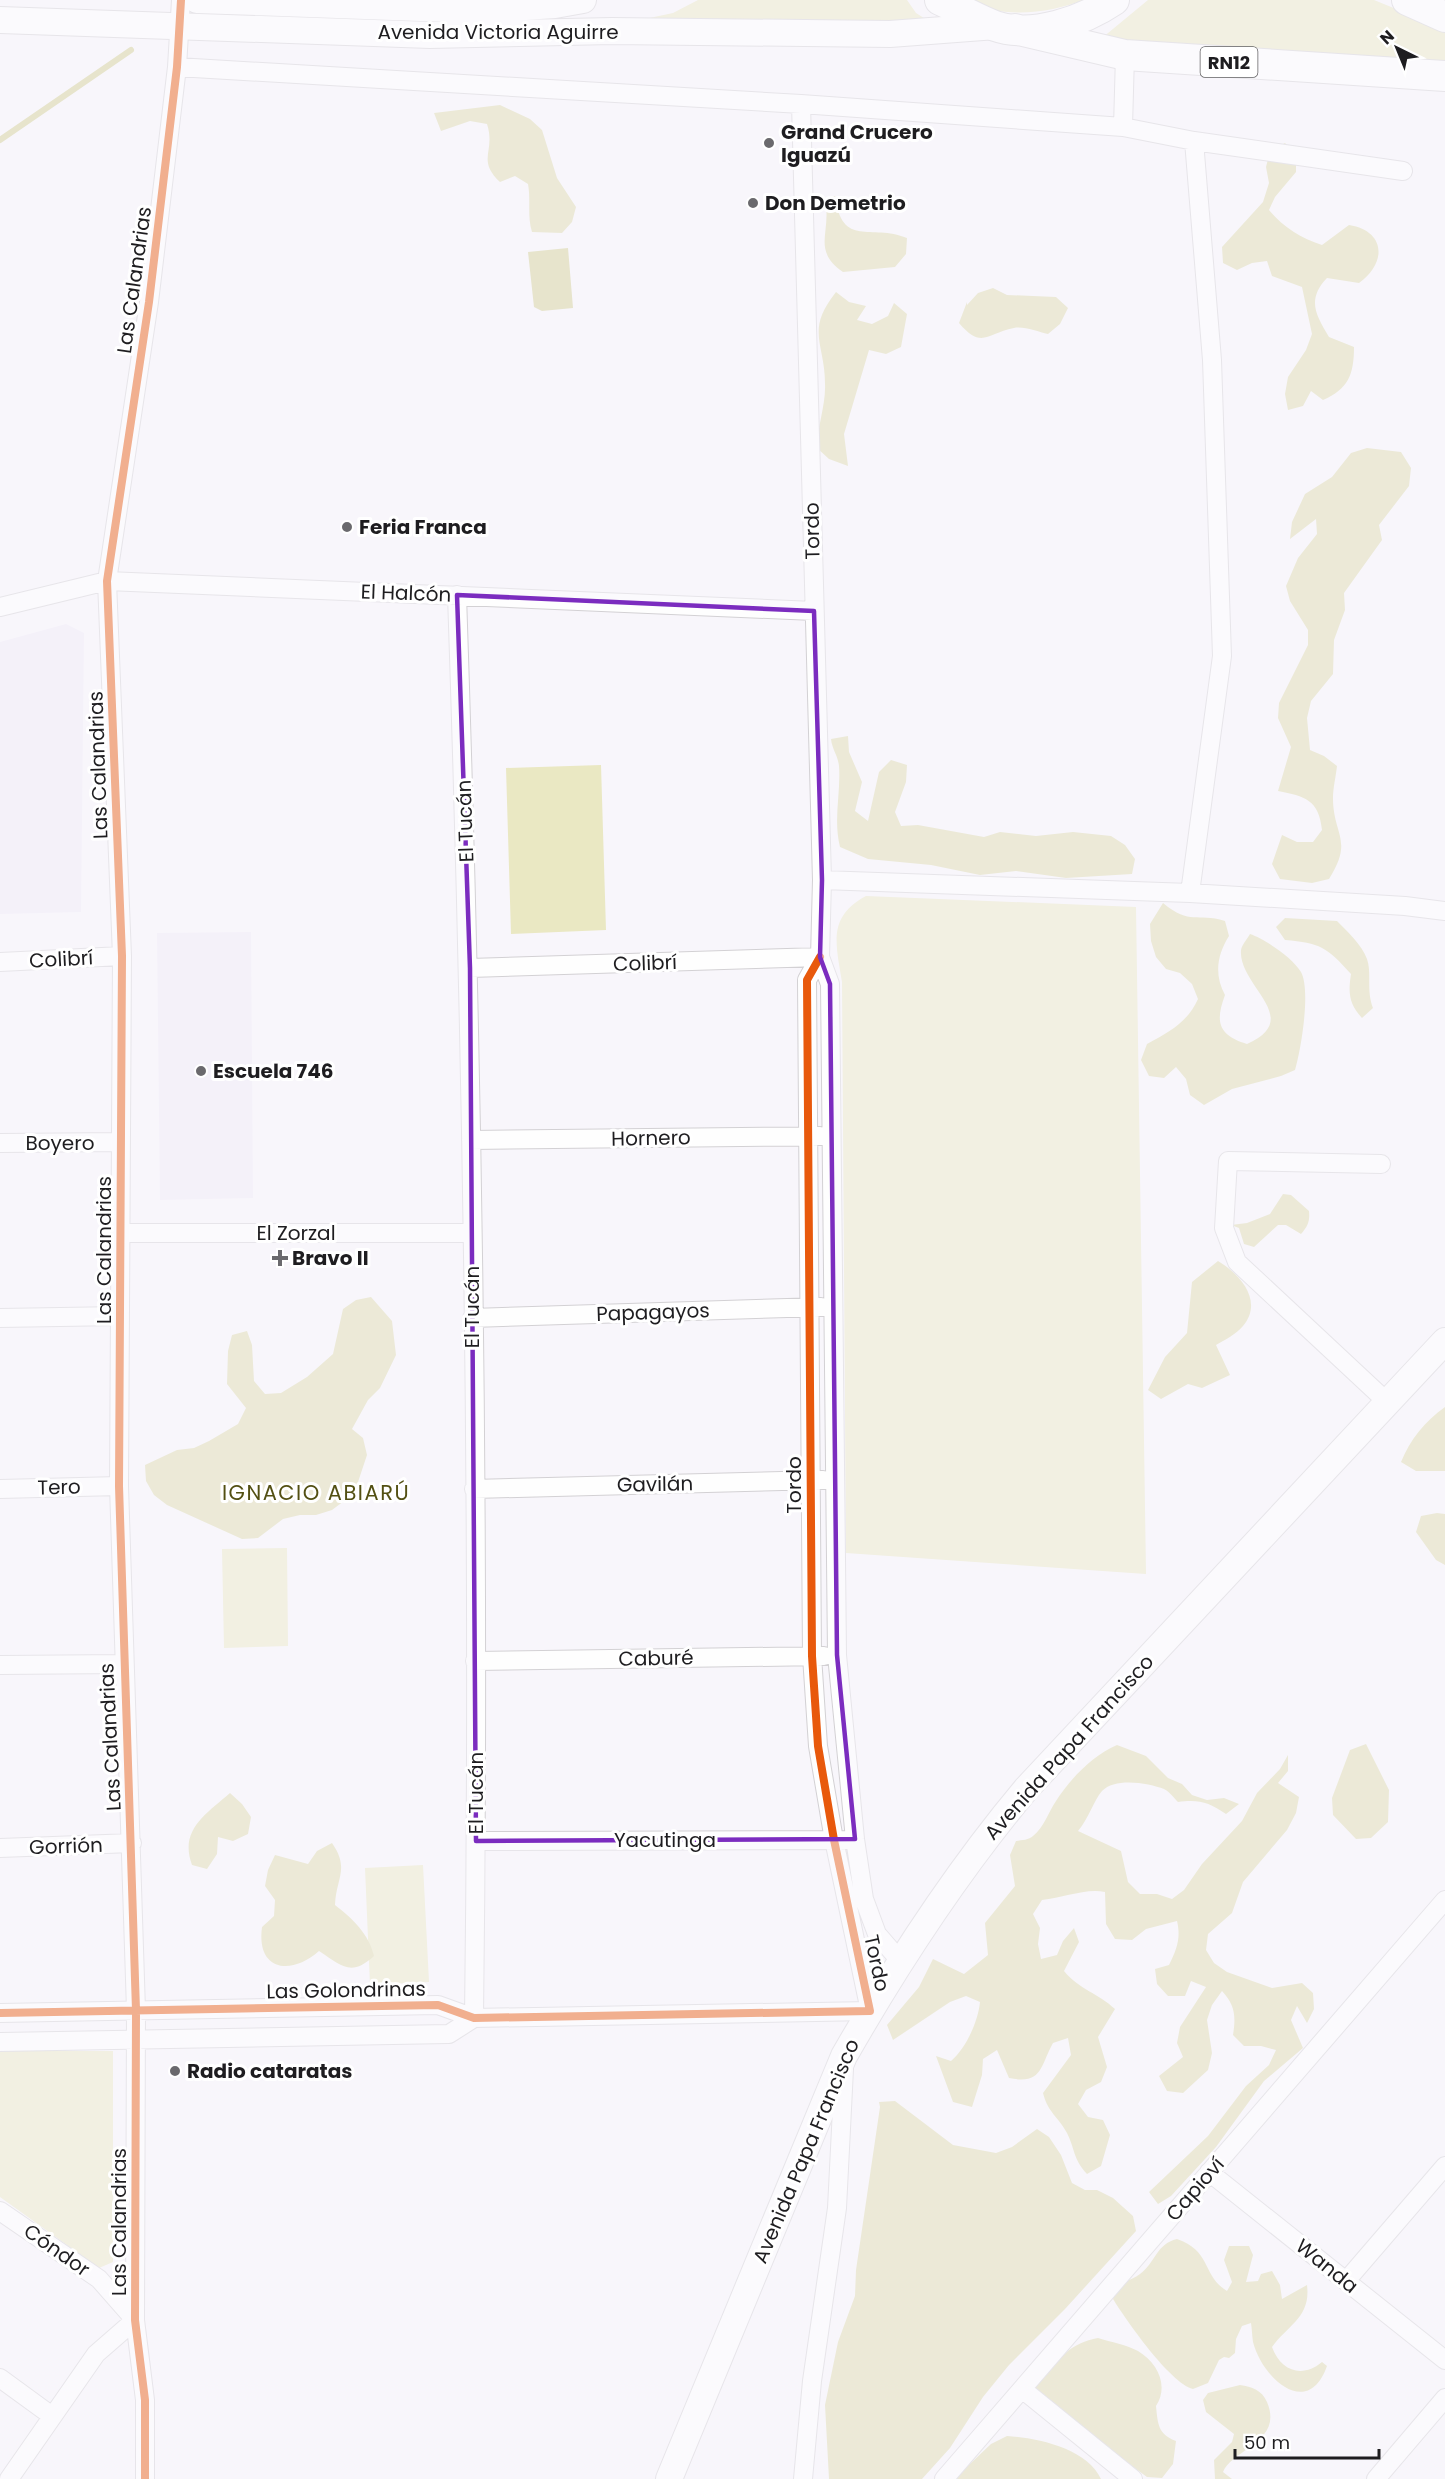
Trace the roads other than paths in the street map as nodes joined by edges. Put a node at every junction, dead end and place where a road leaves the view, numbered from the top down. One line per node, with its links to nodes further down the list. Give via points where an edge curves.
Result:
1 (181, 0): 9 (street, Las Calandrias)
2 (197, 0): 3 (main road, Avenida Victoria Aguirre, via 476,10)
3 (583, 0)
4 (940, 0): 10 (highway, RN12)
5 (1114, 0): 10 (highway, RN12, via 1094,14 1055,27)
6 (1407, 0): 7 (highway)
7 (1445, 17)
8 (0, 20): 9 (main road, Avenida Victoria Aguirre)
9 (181, 26): 10 (main road, Avenida Victoria Aguirre, via 430,35 612,31 890,34); 12 (street, Las Calandrias)
10 (1006, 28): 11 (highway, RN12)
11 (1125, 55): 13 (highway, RN12); 15 (street)
12 (177, 68): 14 (street); 18 (street, Las Calandrias, via 149,302)
13 (1445, 76)
14 (801, 104): 15 (street); 21 (street, Tordo)
15 (1124, 127): 16 (street)
16 (1194, 141): 17 (street); 23 (street, via 1212,360 1222,656)
17 (1403, 171)
18 (107, 581): 19 (street, El Halcón); 20 (street, El Halcón); 25 (street, Las Calandrias)
19 (458, 595): 21 (street, El Halcón); 28 (street, El Tucán)
20 (0, 607)
21 (814, 612): 22 (street, Tordo)
22 (822, 880): 23 (street); 26 (street, Tordo)
23 (1190, 892): 24 (street)
24 (1445, 911)
25 (122, 956): 27 (street, Colibrí); 32 (street, Las Calandrias)
26 (820, 957): 28 (street, Colibrí); 29 (street, Tordo, via 807,980); 30 (street, Tordo, via 830,984)
27 (0, 962)
28 (470, 968): 31 (street, El Tucán)
29 (808, 1136): 30 (street, Hornero); 31 (street, Hornero); 37 (street, Tordo)
30 (832, 1136): 38 (street, Tordo)
31 (471, 1140): 36 (street, El Tucán)
32 (121, 1142): 33 (street, Boyero); 35 (street, Las Calandrias)
33 (0, 1143)
34 (1381, 1164): 43 (street, via 1228,1161 1224,1228 1237,1262)
35 (120, 1233): 36 (street, El Zorzal); 39 (street, Las Calandrias)
36 (471, 1233): 41 (street, El Tucán)
37 (810, 1307): 38 (street, Papagayos); 41 (street, Papagayos); 44 (street, Tordo)
38 (834, 1307): 45 (street, Tordo)
39 (120, 1316): 40 (street); 46 (street, Las Calandrias)
40 (0, 1318)
41 (472, 1318): 48 (street, El Tucán)
42 (1445, 1341): 43 (main road, Avenida Papa Francisco)
43 (1386, 1401): 60 (main road, Avenida Papa Francisco, via 1026,1789 987,1835)
44 (811, 1480): 45 (street, Gavilán); 48 (street, Gavilán); 50 (street, Tordo)
45 (836, 1480): 49 (street, Tordo)
46 (119, 1486): 47 (street, Tero); 52 (street, Las Calandrias)
47 (0, 1489)
48 (474, 1489): 51 (street, El Tucán)
49 (837, 1655): 50 (street, Caburé); 54 (street, Tordo)
50 (812, 1656): 51 (street, Caburé); 55 (street, Tordo, via 818,1746)
51 (475, 1660): 56 (street, El Tucán)
52 (124, 1664): 53 (street); 57 (street, Las Calandrias)
53 (0, 1665)
54 (855, 1839): 55 (street, Yacutinga); 60 (street, Tordo, via 864,1899 878,1934)
55 (834, 1840): 56 (street, Yacutinga); 62 (street, Tordo)
56 (476, 1841): 64 (street, El Tucán)
57 (132, 1843): 58 (street, Gorrión); 61 (street, Las Calandrias)
58 (0, 1848)
59 (1445, 1899): 69 (street, Capioví)
60 (902, 1963): 62 (main road, Avenida Papa Francisco)
61 (136, 2010): 63 (street, Las Golondrinas); 64 (street, Las Golondrinas, via 438,2005); 65 (street, Las Calandrias)
62 (870, 2011): 64 (street, Las Golondrinas); 67 (main road, Avenida Papa Francisco)
63 (0, 2013)
64 (474, 2018): 65 (street, via 449,2034)
65 (135, 2039): 66 (street); 72 (street, Las Calandrias)
66 (0, 2042)
67 (844, 2056): 80 (main road, Avenida Papa Francisco); 81 (street, via 837,2208 812,2381)
68 (1445, 2166): 71 (street)
69 (1209, 2172): 71 (street, Wanda); 75 (street, Capioví)
70 (0, 2211): 72 (street, Cóndor, via 99,2279)
71 (1346, 2281): 73 (street, Wanda)
72 (135, 2320): 77 (street, via 96,2354); 79 (street, Las Calandrias, via 146,2400)
73 (1445, 2360)
74 (0, 2378): 77 (street)
75 (1022, 2389): 82 (street, Capioví); 83 (street)
76 (1445, 2398): 84 (street)
77 (52, 2416): 78 (street)
78 (9, 2479)
79 (145, 2479)
80 (669, 2479)
81 (804, 2479)
82 (944, 2479)
83 (1133, 2479)
84 (1376, 2479)

